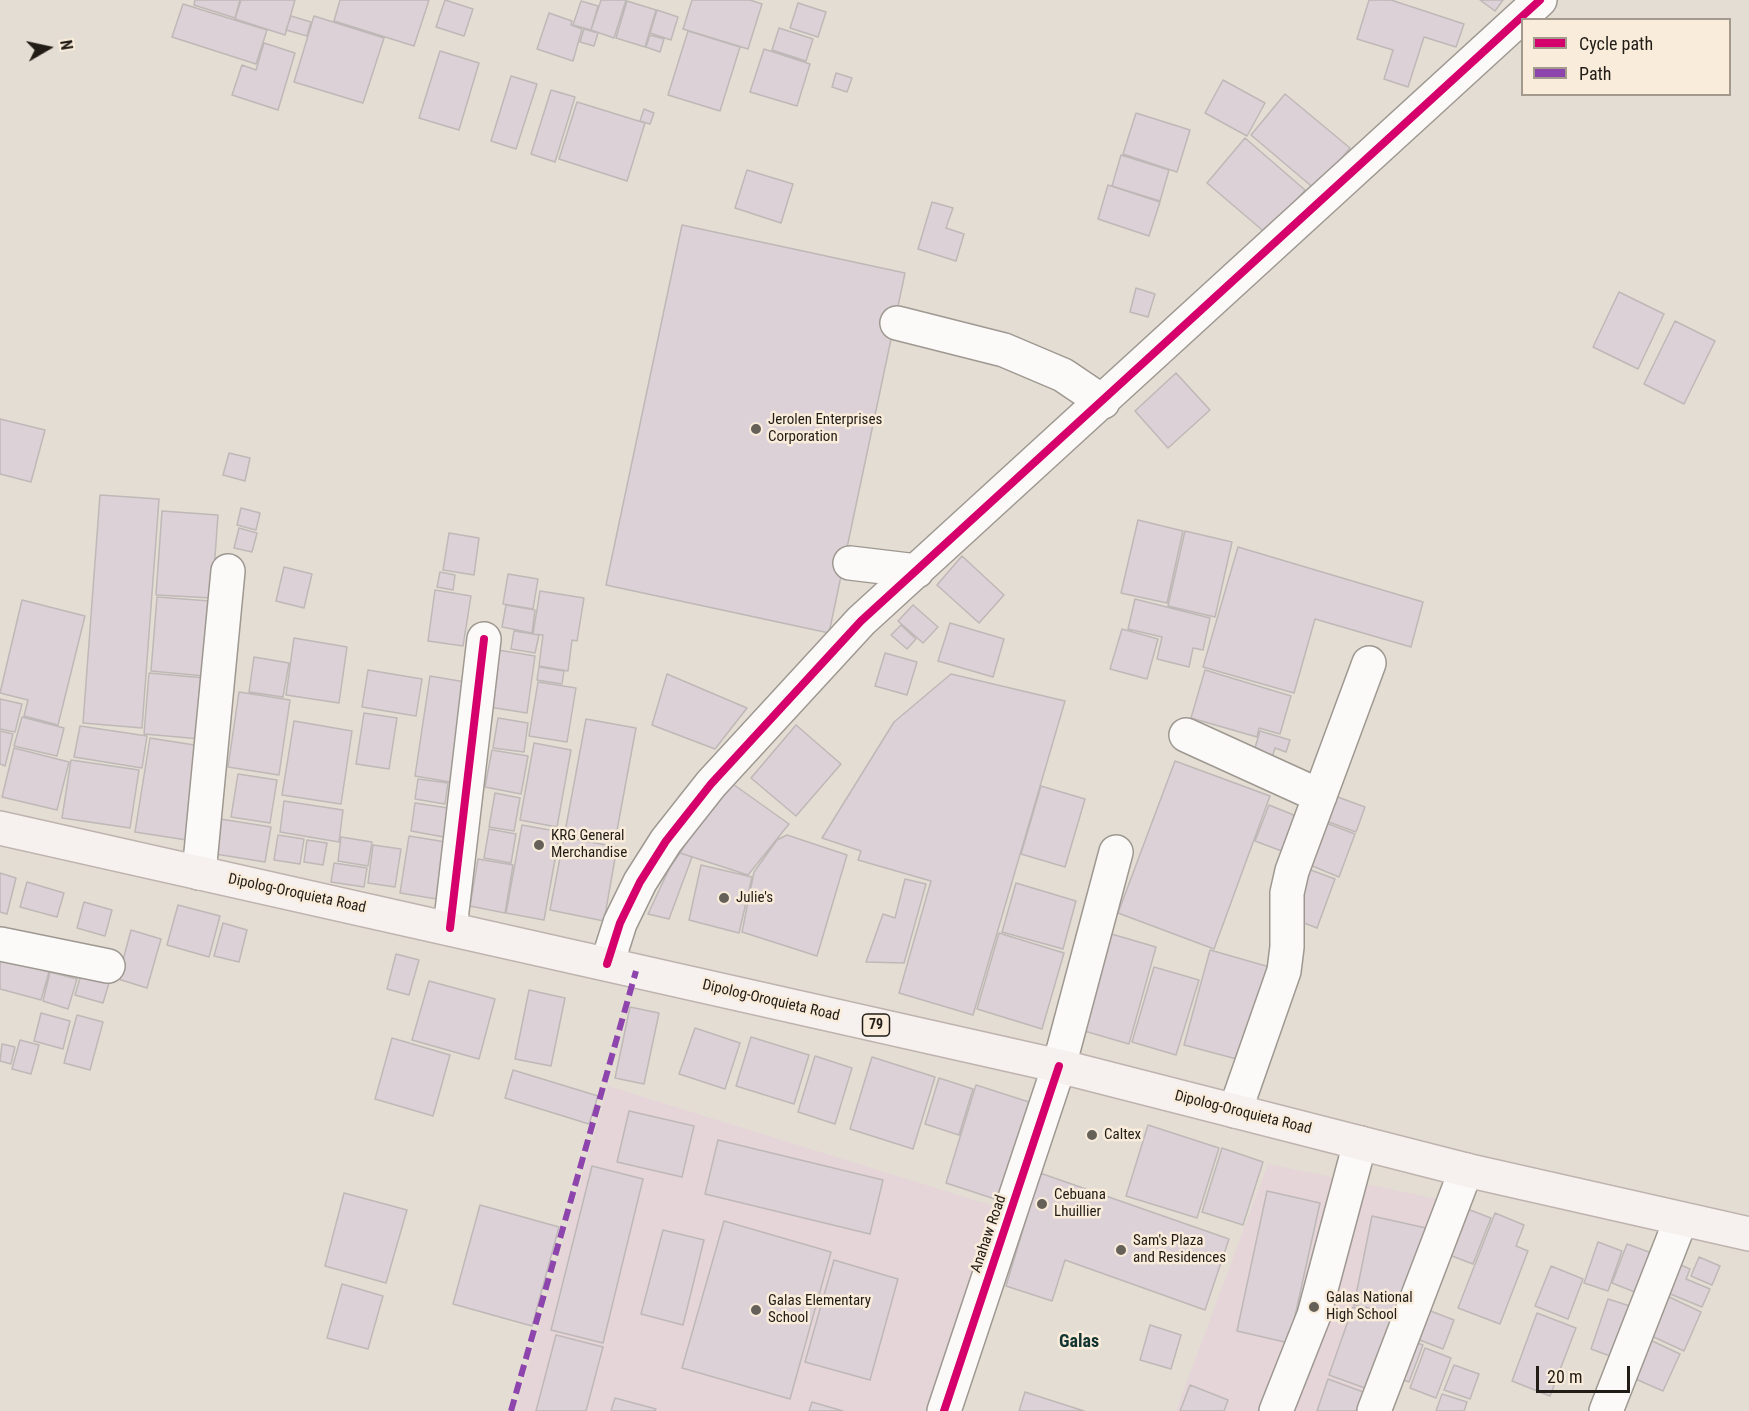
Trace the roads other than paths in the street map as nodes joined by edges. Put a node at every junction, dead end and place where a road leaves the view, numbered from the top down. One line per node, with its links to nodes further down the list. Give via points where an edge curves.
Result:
1 (1540, 0): 3 (street)
2 (897, 323): 3 (street, via 1004,350 1063,375)
3 (1103, 402): 6 (street)
4 (850, 563): 6 (street)
5 (228, 571): 13 (street)
6 (917, 571): 16 (street, via 861,621 711,784 666,841 620,923)
7 (484, 639): 14 (street)
8 (1369, 663): 10 (street)
9 (1186, 735): 10 (street)
10 (1320, 796): 19 (street, via 1287,893 1284,971)
11 (0, 828): 13 (main road, Dipolog-Oroquieta Road / 79)
12 (1116, 852): 18 (street, Anahaw Road)
13 (199, 873): 14 (main road, Dipolog-Oroquieta Road / 79)
14 (450, 928): 16 (main road, Dipolog-Oroquieta Road / 79)
15 (0, 944): 17 (street)
16 (607, 964): 18 (main road, Dipolog-Oroquieta Road / 79)
17 (108, 966)
18 (1059, 1066): 19 (main road, Dipolog-Oroquieta Road / 79); 24 (street, Anahaw Road)
19 (1235, 1111): 20 (main road, Dipolog-Oroquieta Road / 79)
20 (1360, 1143): 21 (main road, Dipolog-Oroquieta Road / 79); 25 (street, via 1314,1315)
21 (1466, 1170): 22 (main road, Dipolog-Oroquieta Road / 79); 26 (street)
22 (1681, 1219): 23 (main road, Dipolog-Oroquieta Road / 79); 27 (street)
23 (1749, 1234)
24 (944, 1411)
25 (1276, 1411)
26 (1374, 1411)
27 (1606, 1411)

